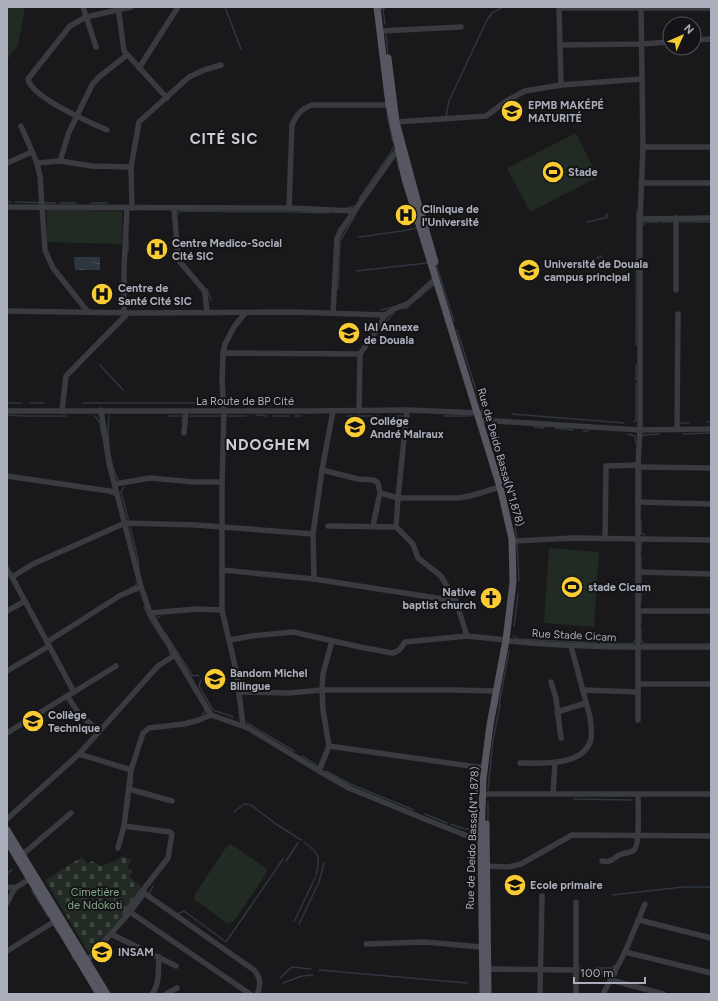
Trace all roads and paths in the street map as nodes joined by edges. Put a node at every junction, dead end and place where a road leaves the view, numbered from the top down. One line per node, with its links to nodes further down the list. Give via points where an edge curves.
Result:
1 (83, 7): 10 (street)
2 (131, 7): 9 (street)
3 (178, 7): 19 (street)
4 (378, 7): 12 (main road, Rue de Deido Bassa(N°1.878))
5 (382, 7): 12 (main road)
6 (559, 8): 7 (street); 15 (street)
7 (641, 8): 8 (street); 14 (street)
8 (711, 8)
9 (118, 9): 10 (street); 17 (street, via 124,51)
10 (86, 17): 16 (street); 24 (street, via 68,28 28,79 34,89 45,98)
11 (462, 27): 12 (street)
12 (382, 31): 23 (main road, Rue de Deido Bassa(N°1.878)); 25 (main road)
13 (662, 43): 14 (street)
14 (642, 44): 15 (street); 20 (street)
15 (560, 45): 21 (street)
16 (96, 47)
17 (127, 54): 19 (street); 24 (street, via 95,81)
18 (221, 65): 22 (street, via 189,77)
19 (139, 68): 22 (street)
20 (642, 79): 21 (street); 28 (street)
21 (561, 85): 25 (street, via 525,91 486,116)
22 (167, 98): 35 (street, via 139,122)
23 (389, 106): 30 (main road, Rue de Deido Bassa(N°1.878)); 41 (street, via 312,105 297,114 292,125)
24 (76, 116): 27 (street); 32 (street)
25 (396, 122): 67 (main road)
26 (21, 126): 31 (street)
27 (107, 130)
28 (643, 147): 29 (street); 36 (street)
29 (711, 147)
30 (398, 148): 43 (street); 47 (main road, Rue de Deido Bassa(N°1.878))
31 (32, 152): 33 (street); 34 (street)
32 (60, 161): 34 (street); 35 (street, via 92,166)
33 (7, 163)
34 (37, 163): 39 (street, via 42,185)
35 (131, 167): 40 (street)
36 (641, 183): 37 (street); 46 (street)
37 (711, 183)
38 (7, 207): 39 (street)
39 (43, 208): 40 (street); 50 (street, via 44,250 53,268)
40 (129, 208): 42 (street); 51 (street, via 124,269)
41 (289, 208): 42 (street); 43 (street)
42 (174, 209): 52 (street, via 178,258 203,289)
43 (354, 211): 54 (street, via 337,238)
44 (676, 218): 45 (street); 46 (street); 48 (street)
45 (711, 218)
46 (640, 219): 70 (street)
47 (435, 279): 56 (street, via 410,304); 67 (main road, Rue de Deido Bassa(N°1.878))
48 (676, 290)
49 (7, 312): 50 (street)
50 (88, 312): 51 (street)
51 (126, 312): 52 (street); 62 (street, via 66,377)
52 (207, 312): 53 (street)
53 (245, 313): 54 (street); 57 (street, via 224,344)
54 (333, 313): 56 (street)
55 (678, 314): 68 (street)
56 (385, 315): 58 (street)
57 (223, 353): 58 (street); 64 (street)
58 (360, 354): 66 (street)
59 (101, 410): 62 (street, La Route de BP Cité); 63 (street, La Route de BP Cité); 77 (street)
60 (407, 410): 66 (street, La Route de BP Cité); 67 (street, La Route de BP Cité); 81 (street)
61 (7, 411): 62 (street, La Route de BP Cité)
62 (62, 411)
63 (186, 411): 64 (street, La Route de BP Cité); 71 (street)
64 (224, 411): 65 (street, La Route de BP Cité); 76 (street)
65 (333, 411): 66 (street, La Route de BP Cité); 74 (street)
66 (359, 411)
67 (481, 416): 70 (street, La Route de BP Cité, via 581,428); 78 (main road, Rue de Deido Bassa(N°1.878)); 93 (main road, via 507,500)
68 (677, 429): 69 (street, La Route de BP Cité); 70 (street, La Route de BP Cité)
69 (711, 429)
70 (640, 430): 72 (street)
71 (184, 433)
72 (638, 466): 73 (street); 82 (street); 90 (street, via 606,466)
73 (711, 468)
74 (322, 470): 80 (street, via 358,479 374,480 378,483); 89 (street)
75 (7, 476): 79 (street)
76 (222, 482): 77 (street, via 150,478); 87 (street)
77 (115, 484): 79 (street)
78 (500, 487): 81 (street, via 464,497); 110 (main road, Rue de Deido Bassa(N°1.878), via 510,525 513,556 513,591)
79 (116, 492): 84 (street)
80 (380, 493): 81 (street); 86 (street)
81 (398, 498): 88 (street)
82 (638, 502): 83 (street); 91 (street)
83 (711, 504)
84 (125, 523): 87 (street); 98 (street, via 33,564); 100 (street)
85 (328, 526): 86 (street)
86 (373, 526): 88 (street)
87 (222, 527): 89 (street); 95 (street)
88 (396, 528): 102 (street, via 411,542 418,558 439,574)
89 (314, 534): 99 (street)
90 (606, 539): 91 (street); 93 (street)
91 (638, 539): 92 (street); 96 (street)
92 (711, 540)
93 (516, 541): 110 (main road, via 517,584)
94 (7, 570): 98 (street)
95 (222, 570): 99 (street); 103 (street)
96 (639, 572): 97 (street); 105 (street)
97 (711, 574)
98 (12, 577): 101 (street)
99 (314, 579): 102 (street)
100 (141, 587): 107 (street); 112 (street, via 121,595)
101 (25, 601): 104 (street); 112 (street)
102 (456, 601): 108 (street)
103 (222, 610): 107 (street, via 197,608); 109 (street)
104 (7, 611)
105 (639, 611): 106 (street); 114 (street)
106 (711, 611)
107 (150, 613): 116 (street)
108 (467, 636): 110 (street, Rue Stade Cicam); 111 (street, Rue Stade Cicam, via 405,642 398,652)
109 (230, 640): 111 (street, via 290,632); 126 (street)
110 (508, 640): 113 (street, Rue Stade Cicam); 124 (main road, Rue de Deido Bassa(N°1.878)); 134 (main road)
111 (332, 641): 122 (street, via 323,674)
112 (48, 644): 118 (street); 125 (street)
113 (570, 646): 114 (street, Rue Stade Cicam); 123 (street)
114 (638, 647): 115 (street, Rue Stade Cicam); 120 (street)
115 (711, 647)
116 (174, 654): 131 (street); 135 (street, via 158,666)
117 (116, 666): 125 (street)
118 (7, 671)
119 (551, 682): 130 (street)
120 (639, 684): 121 (street); 127 (street)
121 (711, 684)
122 (322, 690): 124 (street); 126 (street, via 289,693); 138 (street)
123 (583, 690): 127 (street); 129 (street)
124 (496, 691): 134 (main road, Rue de Deido Bassa(N°1.878))
125 (74, 692): 128 (street)
126 (239, 692): 133 (street)
127 (638, 692): 132 (street)
128 (67, 696): 135 (street, via 80,715); 136 (street)
129 (586, 703): 130 (street); 141 (street, via 592,729 591,740 586,749 577,756)
130 (557, 712): 137 (street)
131 (211, 715): 133 (street); 143 (street, via 193,722 146,730)
132 (638, 720)
133 (243, 725): 144 (street)
134 (492, 725): 142 (main road, Rue de Deido Bassa(N°1.878)); 146 (main road)
135 (99, 731): 139 (street)
136 (7, 733)
137 (561, 738)
138 (329, 746): 142 (street); 144 (street)
139 (79, 754): 143 (street); 152 (street)
140 (520, 763): 141 (street)
141 (555, 763): 147 (street)
142 (484, 768): 158 (main road, Rue de Deido Bassa(N°1.878))
143 (131, 770): 145 (street)
144 (319, 771): 158 (street, via 361,793)
145 (129, 789): 150 (street); 153 (street)
146 (486, 794): 147 (street); 158 (main road)
147 (553, 794): 148 (street)
148 (638, 794): 149 (street); 155 (street)
149 (711, 794)
150 (172, 801)
151 (71, 813): 160 (street)
152 (7, 819)
153 (124, 826): 159 (street); 170 (street, via 172,834 168,858 125,913)
154 (7, 830): 160 (main road)
155 (638, 836): 156 (street); 161 (street, via 635,849 610,862); 162 (street, via 572,835 521,864 508,867)
156 (711, 836)
157 (7, 841): 163 (main road)
158 (483, 842): 162 (main road, Rue de Deido Bassa(N°1.878))
159 (118, 848)
160 (22, 855): 163 (main road)
161 (602, 861)
162 (484, 866): 176 (main road, Rue de Deido Bassa(N°1.878)); 182 (main road)
163 (32, 878): 165 (street); 172 (main road); 180 (main road)
164 (7, 887): 165 (street)
165 (15, 888): 168 (street)
166 (542, 896): 183 (street)
167 (576, 902): 184 (street)
168 (7, 903)
169 (645, 904): 171 (street)
170 (128, 914): 173 (street); 193 (street); 194 (street, via 144,894 254,970 260,981)
171 (639, 920): 174 (street); 178 (street)
172 (55, 921): 177 (street); 189 (main road)
173 (110, 934): 179 (street); 180 (street)
174 (711, 938)
175 (366, 944): 176 (street, via 425,942)
176 (481, 947): 182 (main road, Rue de Deido Bassa(N°1.878))
177 (7, 951)
178 (625, 952): 185 (street); 186 (street)
179 (159, 957): 181 (street); 191 (street, via 158,980)
180 (87, 961): 190 (main road)
181 (176, 966)
182 (484, 969): 183 (street); 195 (main road, Rue de Deido Bassa(N°1.878)); 196 (main road)
183 (541, 970): 184 (street); 197 (street)
184 (576, 970): 185 (street); 198 (street)
185 (615, 973): 187 (street)
186 (711, 973)
187 (611, 980): 199 (street); 200 (street)
188 (177, 988): 192 (street)
189 (99, 994)
190 (107, 994)
191 (152, 994)
192 (166, 994)
193 (250, 994)
194 (257, 994)
195 (482, 994)
196 (488, 994)
197 (540, 994)
198 (576, 994)
199 (603, 994)
200 (663, 994)

